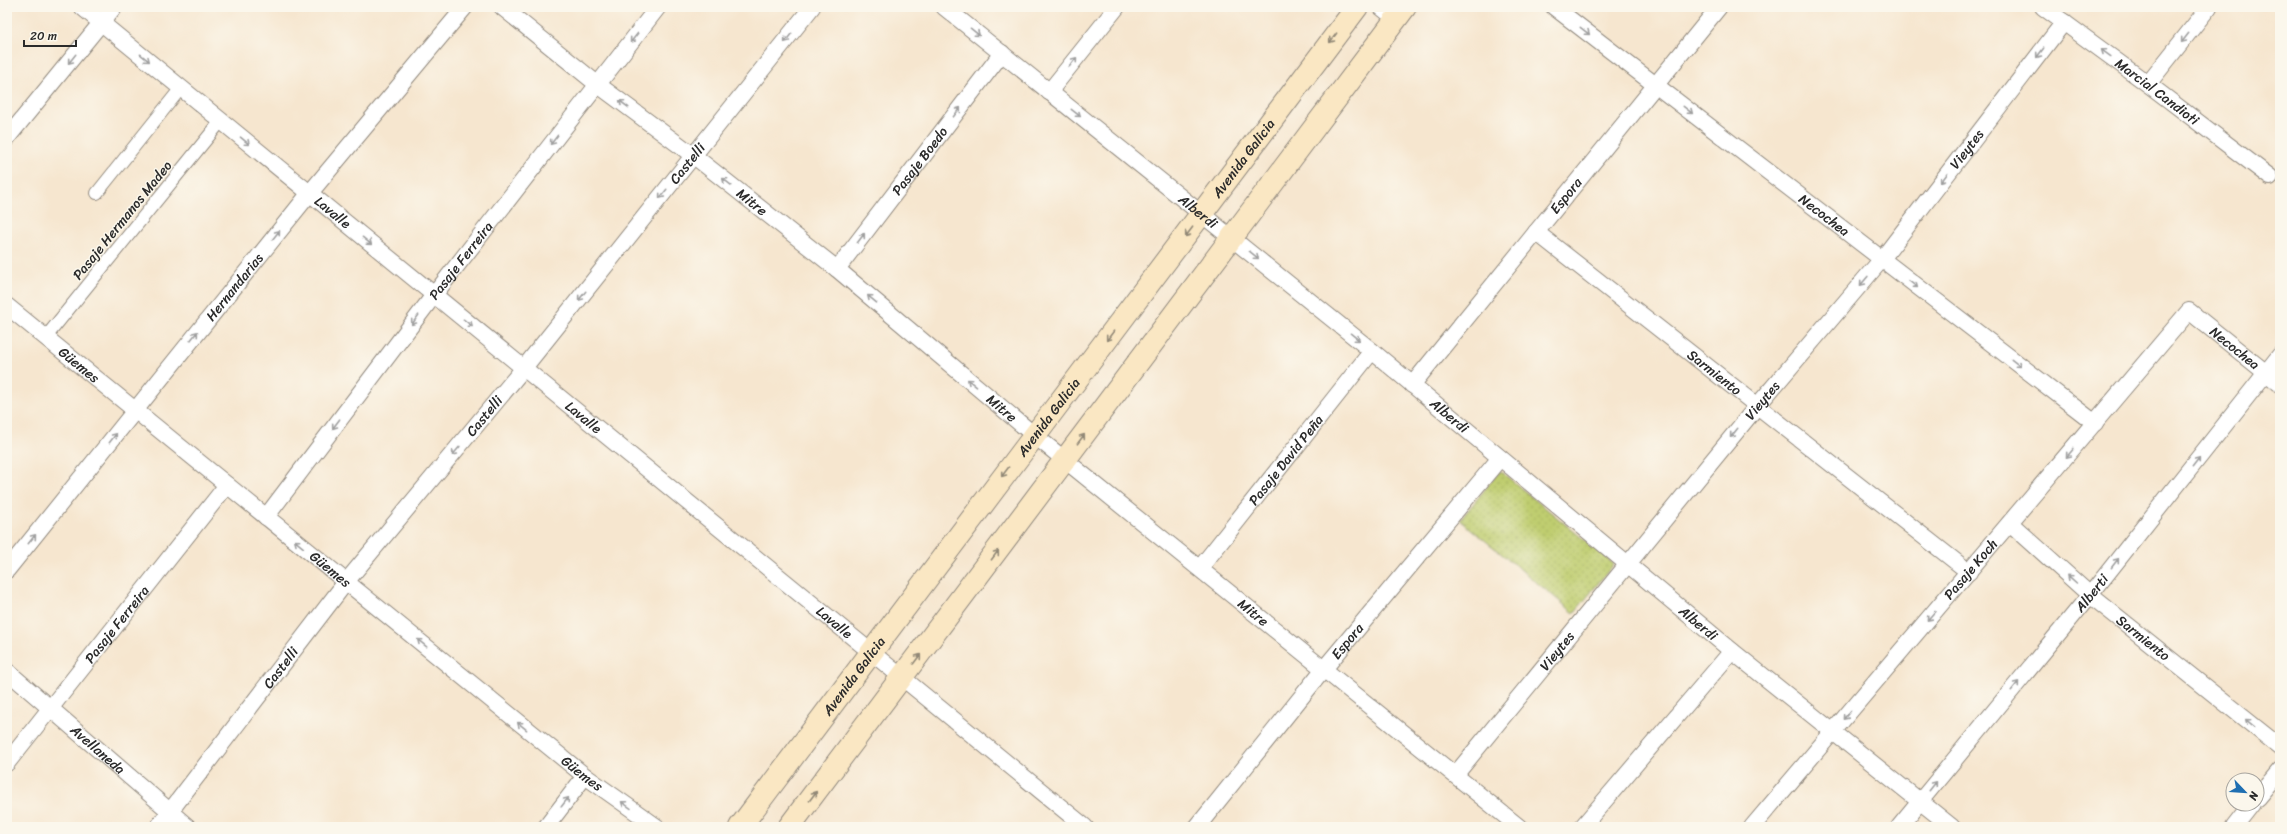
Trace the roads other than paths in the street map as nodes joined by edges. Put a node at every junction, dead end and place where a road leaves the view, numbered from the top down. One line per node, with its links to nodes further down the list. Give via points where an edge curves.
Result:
1 (82, 7): 16 (street, Lavalle)
2 (114, 7): 16 (street)
3 (465, 7): 28 (street, Hernandarias)
4 (502, 7): 18 (street, Mitre)
5 (658, 7): 18 (street, Pasaje Ferreira, one-way to 18)
6 (812, 7): 25 (street, Castelli, one-way to 25)
7 (944, 7): 17 (street, Alberdi, one-way to 17)
8 (1117, 7): 22 (street, one-way to 8)
9 (1357, 7): 29 (main road, Avenida Galicia, one-way to 29)
10 (1554, 7): 20 (street, Necochea, one-way to 20)
11 (1719, 7): 20 (street, Espora)
12 (2043, 7): 15 (street, Marcial Candioti)
13 (2209, 7): 19 (street, one-way to 19)
14 (1394, 11): 31 (main road)
15 (2064, 22): 19 (street, Marcial Candioti, one-way to 15); 32 (street, Vieytes, one-way to 32)
16 (102, 23): 21 (street, Lavalle, one-way to 21); 24 (street, one-way to 24)
17 (1002, 54): 22 (street, Alberdi); 33 (street, Pasaje Boedo, one-way to 17)
18 (597, 84): 25 (street, Mitre, one-way to 18); 34 (street, Pasaje Ferreira, one-way to 34)
19 (2148, 84): 26 (street, Marcial Candioti)
20 (1656, 85): 30 (street, Espora); 32 (street, Necochea, one-way to 32)
21 (181, 88): 23 (street, Lavalle); 27 (street)
22 (1049, 92): 29 (street, Alberdi, one-way to 29)
23 (221, 121): 28 (street, Lavalle, one-way to 28); 37 (street, Pasaje Hermanos Madeo)
24 (7, 138)
25 (694, 156): 33 (street, Mitre, one-way to 25); 40 (street, Castelli, one-way to 40)
26 (2270, 177)
27 (96, 192)
28 (309, 194): 34 (street, Lavalle, one-way to 34); 45 (street, Hernandarias, one-way to 28)
29 (1203, 214): 31 (street, Alberdi); 47 (main road, Avenida Galicia, one-way to 47)
30 (1536, 232): 42 (street, Espora); 44 (street, Sarmiento)
31 (1232, 237): 38 (street, Alberdi, one-way to 38); 49 (main road, one-way to 31)
32 (1882, 259): 44 (street, Vieytes, one-way to 44); 46 (street, Necochea, one-way to 46)
33 (837, 269): 47 (street, Mitre, one-way to 33)
34 (434, 295): 40 (street, Lavalle, one-way to 40); 51 (street, Pasaje Ferreira, one-way to 51)
35 (7, 306): 37 (street, Güemes)
36 (2189, 311): 41 (street, Necochea); 46 (street, Pasaje Koch)
37 (46, 338): 45 (street, Güemes)
38 (1372, 351): 42 (street, Alberdi); 54 (street, Pasaje David Peña)
39 (2280, 355): 41 (street, Alberti)
40 (523, 369): 57 (street, Castelli, one-way to 57); 60 (street, Lavalle)
41 (2266, 372): 43 (street, Necochea); 58 (street, Alberti, one-way to 41)
42 (1412, 384): 48 (street, Alberdi)
43 (2280, 384)
44 (1758, 405): 53 (street, Vieytes, one-way to 53); 56 (street, Sarmiento)
45 (134, 410): 50 (street, Güemes); 55 (street, Hernandarias, one-way to 45)
46 (2095, 423): 52 (street, Pasaje Koch, one-way to 52)
47 (1034, 435): 49 (street, Mitre); 60 (main road, Avenida Galicia, one-way to 60)
48 (1500, 458): 53 (street, Alberdi); 61 (street, Espora)
49 (1065, 460): 54 (street, Mitre); 63 (main road, one-way to 49)
50 (227, 485): 51 (street, Güemes); 64 (street, Pasaje Ferreira)
51 (266, 517): 57 (street, Güemes, one-way to 51)
52 (2010, 523): 56 (street, Pasaje Koch); 58 (street, Sarmiento, one-way to 52)
53 (1628, 562): 59 (street, Alberdi); 69 (street, Vieytes)
54 (1200, 568): 61 (street, Mitre)
55 (7, 570)
56 (1969, 572): 65 (street, Pasaje Koch, one-way to 65)
57 (346, 582): 70 (street, Güemes, one-way to 57); 74 (street, Castelli)
58 (2090, 595): 66 (street, Sarmiento, one-way to 58); 72 (street, Alberti, one-way to 58)
59 (1732, 651): 65 (street, Alberdi); 84 (street)
60 (871, 652): 63 (street, Lavalle); 79 (main road, Avenida Galicia)
61 (1323, 670): 69 (street, Mitre); 82 (street, Espora)
62 (7, 671): 64 (street, Avellaneda)
63 (902, 678): 80 (main road, one-way to 63); 81 (street, Lavalle)
64 (50, 708): 67 (street, Pasaje Ferreira); 74 (street, Avellaneda)
65 (1833, 730): 72 (street, Alberdi); 85 (street, Pasaje Koch)
66 (2280, 747)
67 (7, 763)
68 (2280, 770): 71 (street)
69 (1456, 774): 83 (street, Mitre)
70 (585, 776): 77 (street, one-way to 70); 78 (street, Güemes, one-way to 70)
71 (2265, 788)
72 (1920, 801): 86 (street, Alberti); 87 (street, Alberdi)
73 (2246, 812): 88 (street)
74 (170, 813): 75 (street, Castelli); 76 (street, Avellaneda)
75 (158, 827)
76 (188, 827)
77 (546, 827)
78 (658, 827)
79 (740, 827)
80 (790, 827)
81 (1085, 827)
82 (1197, 827)
83 (1519, 827)
84 (1582, 827)
85 (1752, 827)
86 (1898, 827)
87 (1952, 827)
88 (2234, 827)

